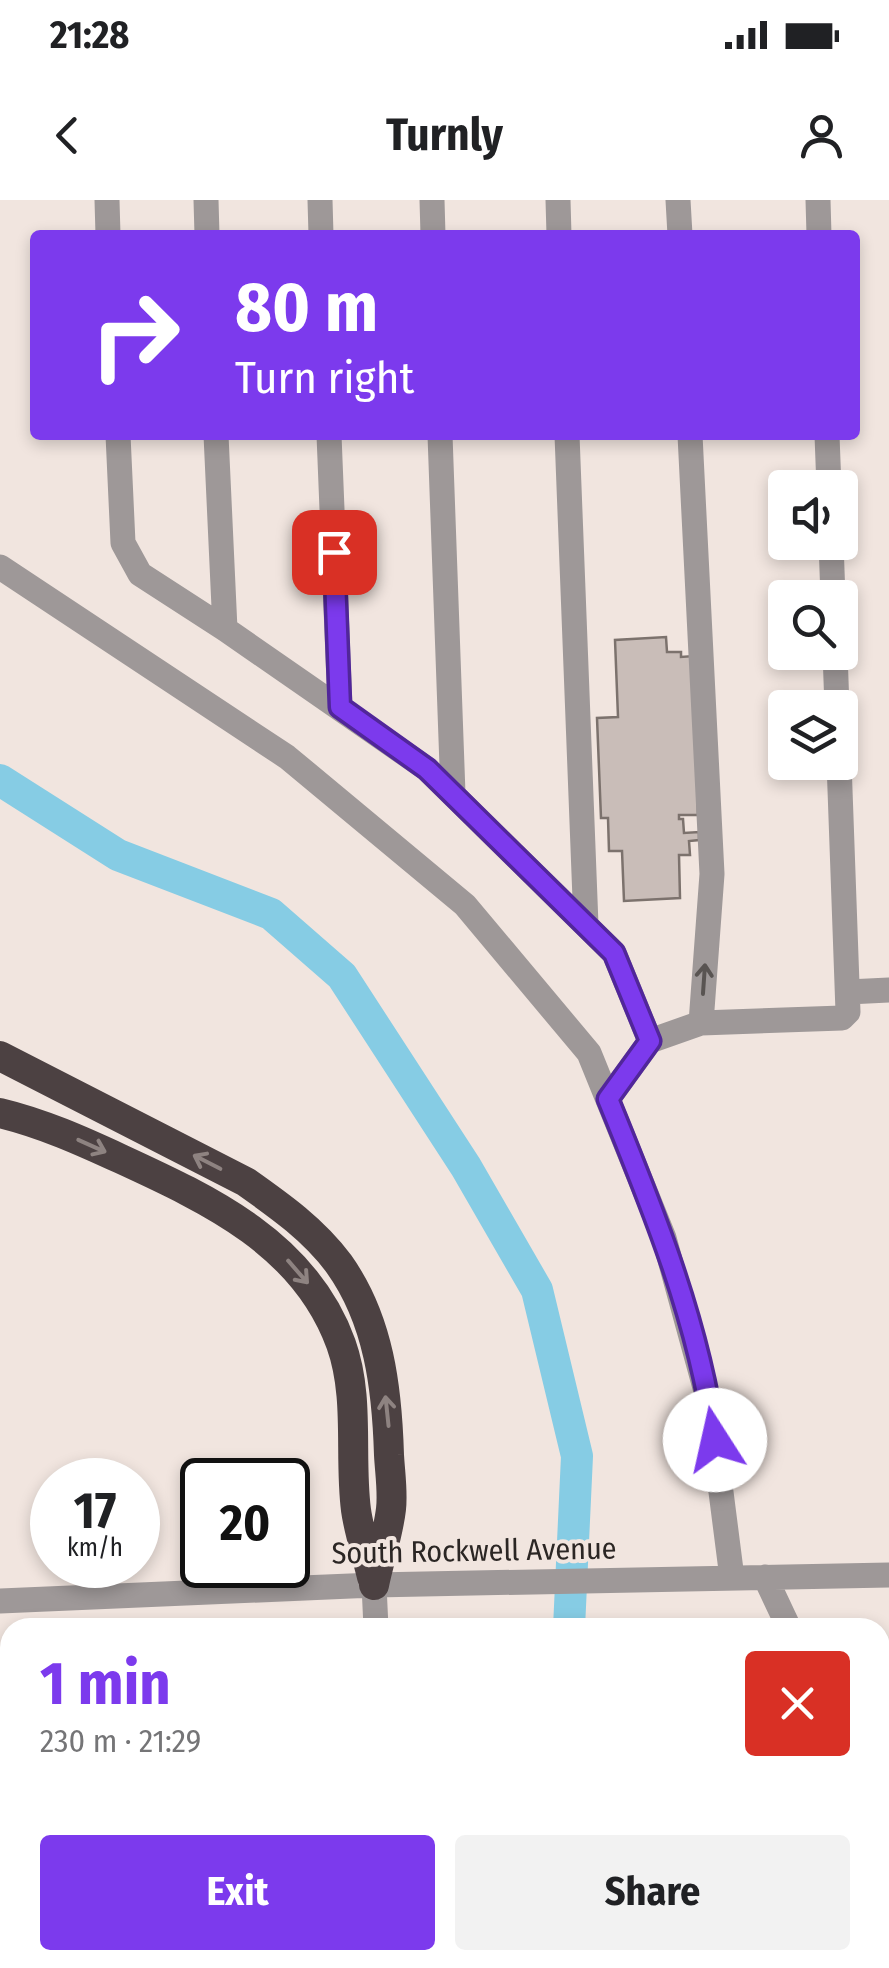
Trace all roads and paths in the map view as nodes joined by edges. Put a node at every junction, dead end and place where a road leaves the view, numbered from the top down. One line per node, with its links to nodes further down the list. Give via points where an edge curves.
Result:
1 (107, 200): 8 (street)
2 (206, 200): 9 (street)
3 (320, 200): 10 (street)
4 (432, 200): 11 (street)
5 (558, 200): 12 (street)
6 (678, 200): 13 (street)
7 (818, 200): 14 (street)
8 (108, 230)
9 (207, 230)
10 (321, 230)
11 (433, 230)
12 (559, 230)
13 (680, 230)
14 (819, 230)
15 (118, 440): 24 (street, via 123,543 140,574)
16 (216, 440): 24 (street)
17 (329, 440): 25 (street)
18 (440, 440): 27 (street)
19 (567, 440): 28 (street)
20 (690, 440): 31 (street, one-way to 20, via 712,874)
21 (827, 440): 22 (street)
22 (828, 470)
23 (0, 567): 34 (street, via 287,756 466,905 589,1053)
24 (225, 628): 25 (street)
25 (340, 707): 27 (street)
26 (841, 780): 30 (street)
27 (453, 794): 28 (street)
28 (586, 926): 32 (street, via 614,953)
29 (889, 990): 30 (street)
30 (848, 992): 31 (street, via 842,1018)
31 (701, 1022): 32 (street)
32 (650, 1041): 34 (street)
33 (0, 1056): 39 (highway, one-way to 33, via 392,1508 388,1417 371,1326 337,1261 246,1182)
34 (608, 1099): 38 (street, via 664,1238 710,1406)
35 (0, 1113): 39 (highway, one-way to 39, via 68,1135 194,1192 265,1238 304,1278 342,1346 354,1416 356,1511)
36 (889, 1575): 37 (street, South Rockwell Avenue)
37 (765, 1577): 38 (street, South Rockwell Avenue); 42 (street)
38 (732, 1578): 39 (street, South Rockwell Avenue)
39 (374, 1585): 40 (street, South Rockwell Avenue); 41 (street)
40 (0, 1601)
41 (376, 1618)
42 (784, 1618)

